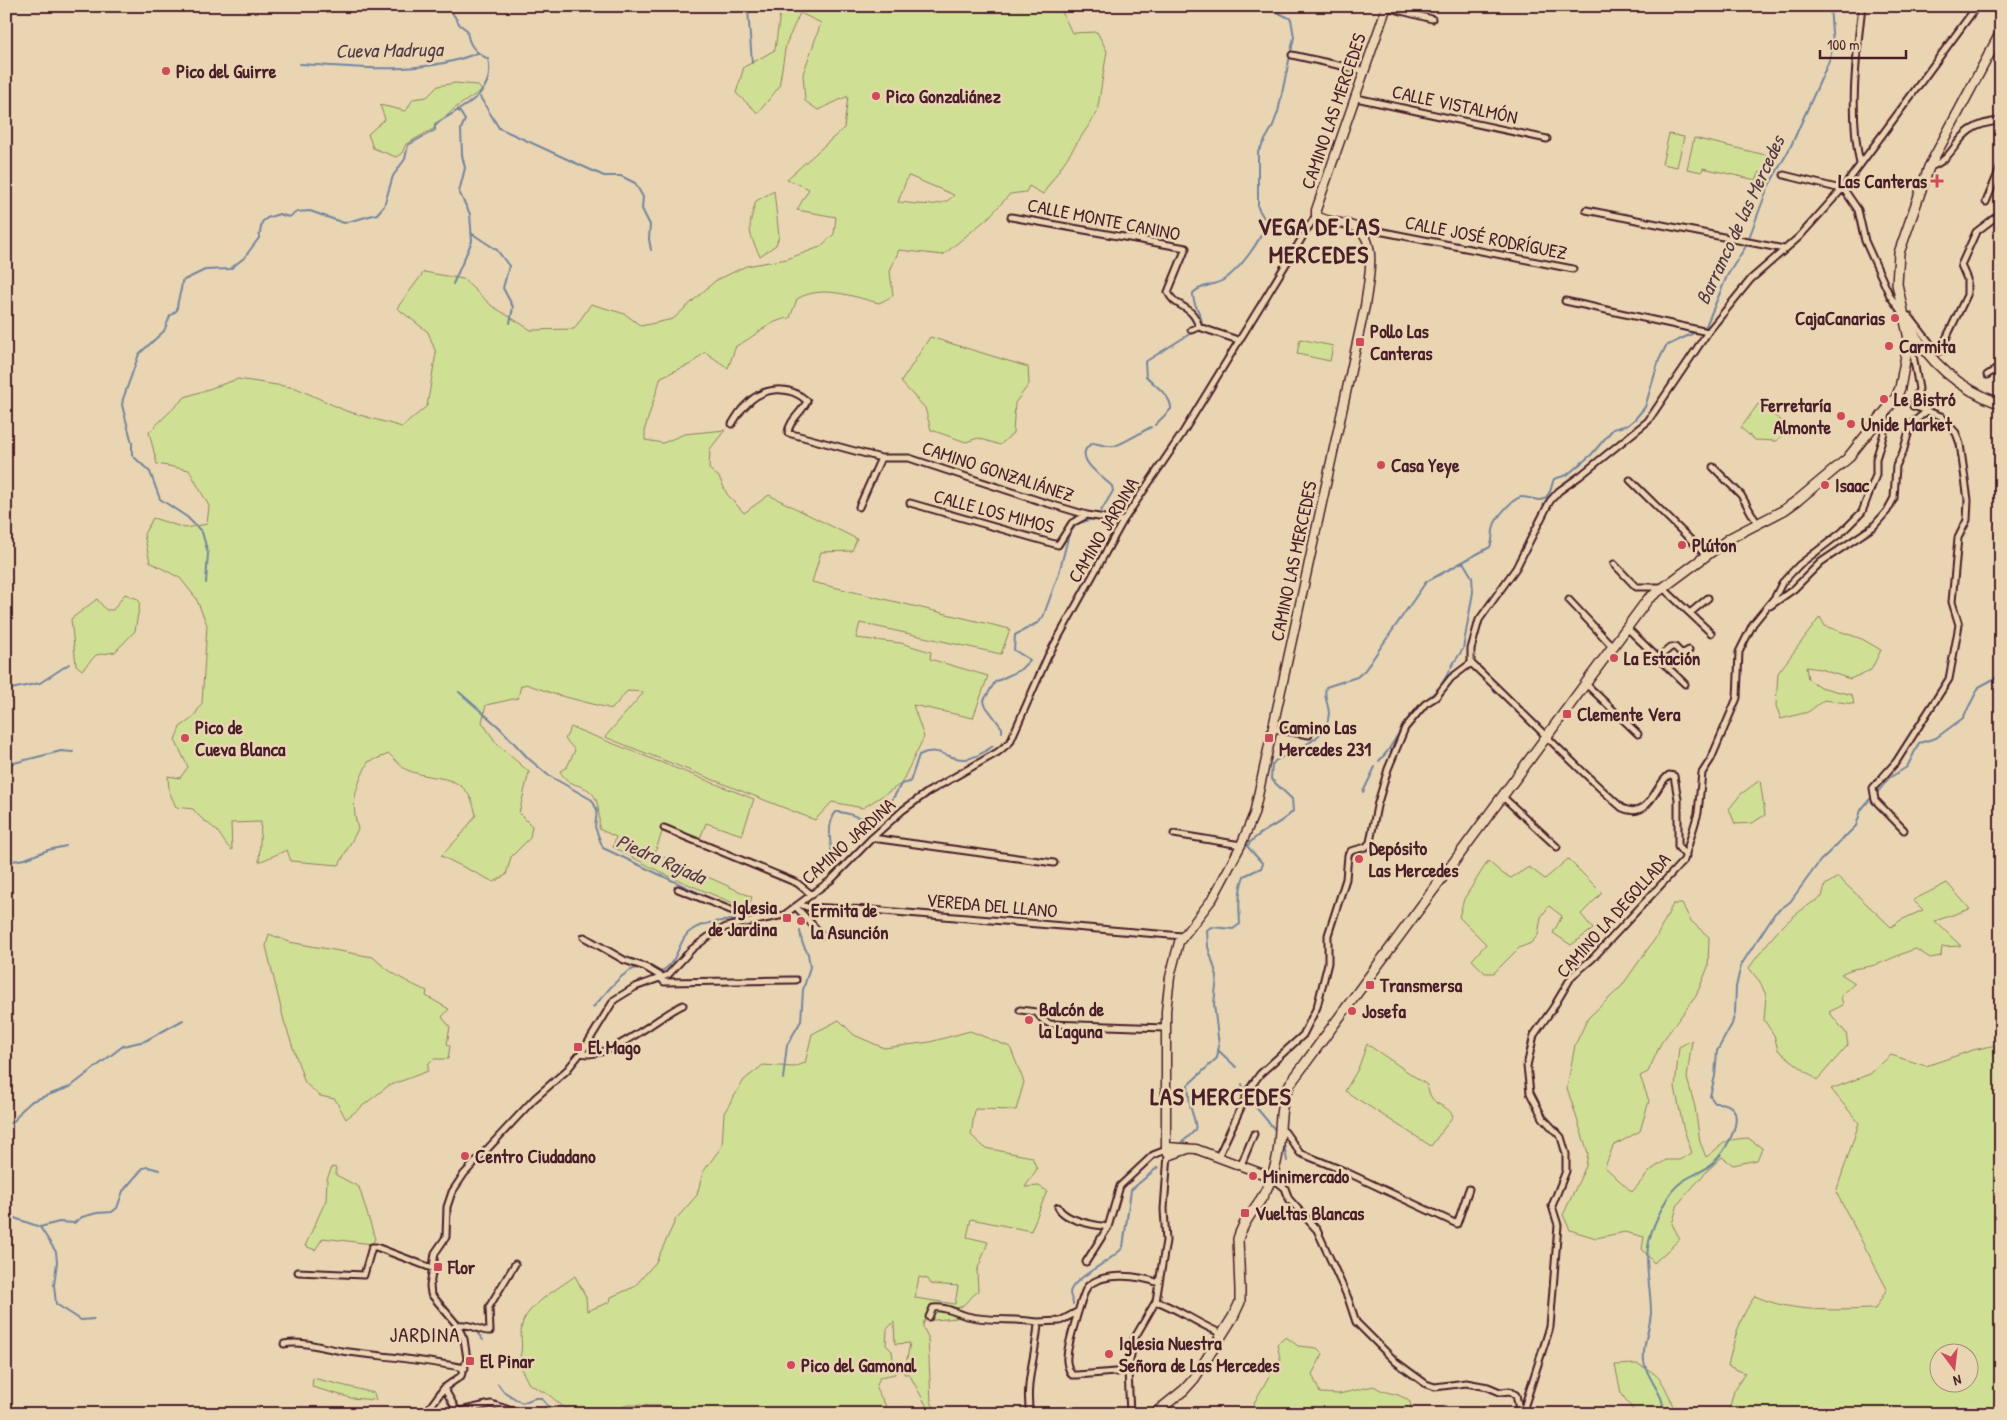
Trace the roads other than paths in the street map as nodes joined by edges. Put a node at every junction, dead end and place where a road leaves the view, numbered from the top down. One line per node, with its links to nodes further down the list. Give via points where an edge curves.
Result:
1 (1862, 6): 11 (street, via 1854,104 1854,134)
2 (1978, 6): 11 (street)
3 (1386, 7): 4 (street); 7 (main road, CAMINO LAS MERCEDES)
4 (1432, 19)
5 (2001, 32): 13 (main road)
6 (1292, 55): 7 (street)
7 (1365, 71): 8 (main road, CAMINO LAS MERCEDES)
8 (1356, 98): 10 (street, CALLE VISTALMÓN); 19 (main road, CAMINO LAS MERCEDES)
9 (2001, 121): 13 (street, via 1990,121 1967,130 1939,164)
10 (1547, 139)
11 (1860, 164): 15 (street)
12 (2001, 166): 16 (street)
13 (1929, 168): 25 (main road, via 1898,253 1896,284)
14 (1784, 175): 15 (street)
15 (1842, 188): 22 (street, via 1799,237); 25 (street, via 1858,210 1865,241 1890,296)
16 (1986, 202)
17 (1586, 210): 22 (street)
18 (2001, 213): 25 (street, via 1976,232 1961,265 1967,280 1967,296 1940,351 1937,352 1910,316)
19 (1316, 215): 21 (main road, CAMINO LAS MERCEDES, via 1353,225); 29 (street, CAMINO JARDINA)
20 (1011, 217): 26 (street, CALLE MONTE CANINO, via 1186,248 1168,292 1171,298 1196,316)
21 (1364, 232): 23 (street, CALLE JOSÉ RODRÍGUEZ, via 1368,229); 60 (main road, CAMINO LAS MERCEDES, via 1369,252 1365,306)
22 (1784, 249): 28 (street)
23 (1573, 269)
24 (1565, 301): 28 (street)
25 (1903, 314): 30 (main road)
26 (1199, 327): 27 (street); 29 (street)
27 (1191, 330)
28 (1704, 330): 57 (street, via 1672,387 1640,429 1550,501 1516,568 1480,620 1471,649)
29 (1238, 340): 43 (street, CAMINO JARDINA, via 1182,434)
30 (1913, 344): 33 (main road, via 1960,385); 34 (main road, via 1900,388); 35 (street, via 1919,389 1913,406)
31 (2001, 366): 32 (street)
32 (1987, 375)
33 (2001, 404)
34 (1888, 409): 44 (main road, via 1847,459 1784,510); 50 (street, via 1876,459 1876,475 1862,512 1799,565 1782,583)
35 (1927, 411): 50 (street, via 1911,424 1896,466 1894,498 1887,511 1872,528 1821,562 1794,589); 66 (street, via 1948,422 1960,444 1966,479 1967,520 1958,538 1952,602 1959,625 1950,679 1896,762 1873,788 1875,800)
36 (732, 424): 37 (street, CAMINO GONZALIÁNEZ, via 746,404 780,388 807,401 788,426 788,433)
37 (882, 458): 41 (street); 42 (street, CAMINO GONZALIÁNEZ, via 909,458)
38 (1713, 467): 44 (street, via 1741,495)
39 (1630, 480): 45 (street)
40 (910, 503): 42 (street, CALLE LOS MIMOS, via 1058,545 1072,523)
41 (860, 507)
42 (1087, 515): 43 (street, CAMINO GONZALIÁNEZ)
43 (1123, 521): 68 (street, CAMINO JARDINA, via 1048,656 1010,742 978,765 928,792)
44 (1757, 523): 45 (main road)
45 (1706, 555): 47 (main road)
46 (1614, 564): 47 (street, via 1636,587)
47 (1662, 587): 51 (street); 52 (main road)
48 (1708, 598): 51 (street)
49 (1569, 600): 54 (street)
50 (1767, 608): 71 (street, via 1753,624 1739,652 1737,698 1702,774 1698,813)
51 (1690, 613): 53 (street)
52 (1626, 627): 54 (main road); 56 (street)
53 (1711, 633)
54 (1612, 646): 58 (main road)
55 (1689, 650): 56 (street, via 1682,654 1675,647 1670,647)
56 (1658, 658): 59 (street)
57 (1472, 663): 63 (street); 89 (street, via 1451,678 1405,728 1388,769 1370,842 1348,855 1346,880 1328,935 1328,963 1317,1007 1303,1036 1260,1074 1250,1088)
58 (1585, 683): 61 (street); 63 (main road)
59 (1685, 684)
60 (1273, 729): 62 (street); 69 (main road, CAMINO LAS MERCEDES, via 1254,814)
61 (1638, 734)
62 (1309, 735)
63 (1547, 735): 64 (main road); 71 (street, via 1581,772 1629,811 1643,807 1657,794 1666,778 1674,776 1678,799 1678,847)
64 (1502, 796): 70 (street); 86 (main road, via 1290,1084 1284,1094)
65 (664, 828): 74 (street, via 797,883)
66 (1904, 830)
67 (1174, 834): 69 (street)
68 (872, 838): 72 (street); 74 (street, CAMINO JARDINA)
69 (1241, 845): 78 (main road, CAMINO LAS MERCEDES, via 1213,898)
70 (1557, 847)
71 (1686, 856): 115 (street, CAMINO LA DEGOLLADA, via 1572,976 1534,1035 1527,1066 1530,1093 1543,1118 1561,1137 1566,1171 1552,1206 1558,1225 1550,1327)
72 (1054, 863)
73 (678, 889): 76 (street, via 743,915)
74 (812, 895): 75 (street, CAMINO JARDINA)
75 (798, 906): 76 (street, CAMINO JARDINA, via 780,916); 77 (street); 78 (street, VEREDA DEL LLANO)
76 (747, 923): 80 (street, CAMINO JARDINA, via 726,927 708,936 668,975)
77 (822, 935)
78 (1182, 936): 84 (main road, CAMINO LAS MERCEDES, via 1170,977)
79 (584, 937): 80 (street)
80 (661, 977): 81 (street, via 664,982); 85 (street, CAMINO JARDINA, via 614,1000)
81 (796, 980)
82 (683, 1006): 85 (street, via 662,1015 632,1039 591,1056)
83 (1020, 1010): 84 (street, via 1036,1012 1050,1024)
84 (1165, 1028): 88 (main road, CAMINO LAS MERCEDES, via 1165,1138)
85 (581, 1053): 97 (street, CAMINO JARDINA, via 464,1174 446,1207 446,1236 436,1253)
86 (1280, 1130): 91 (main road); 92 (street, via 1300,1153 1457,1224)
87 (1254, 1134): 90 (street)
88 (1170, 1151): 89 (main road, via 1196,1149); 94 (street, via 1153,1155 1120,1186); 99 (street, via 1164,1209 1166,1242)
89 (1218, 1156): 90 (main road)
90 (1241, 1165): 91 (main road)
91 (1271, 1177): 105 (main road, via 1240,1230 1237,1247 1240,1302); 115 (street, via 1285,1188 1289,1199 1317,1230 1356,1322 1396,1362 1435,1387 1466,1383 1500,1392 1510,1391 1516,1395)
92 (1469, 1190)
93 (1058, 1207): 94 (street, via 1062,1213 1074,1218)
94 (1108, 1227): 95 (street)
95 (1086, 1262)
96 (515, 1264): 104 (street, via 489,1307 490,1331 473,1325)
97 (434, 1269): 98 (street, via 372,1247 364,1275); 104 (street, CAMINO JARDINA, via 431,1294)
98 (298, 1272)
99 (1159, 1284): 100 (street); 101 (street, via 1134,1276 1100,1280 1086,1288)
100 (1156, 1301): 105 (street); 108 (street, via 1134,1339)
101 (1077, 1312): 103 (street, via 1060,1321); 108 (street, via 1067,1357 1072,1375)
102 (929, 1317): 103 (street, via 932,1308 938,1308 1004,1322 1016,1319)
103 (1038, 1322): 112 (street, via 1027,1401)
104 (457, 1325): 107 (street, CAMINO JARDINA, via 464,1339)
105 (1223, 1334): 114 (main road, via 1194,1379)
106 (284, 1344): 107 (street, via 295,1342)
107 (465, 1368): 109 (street, via 461,1376)
108 (1128, 1371): 113 (street)
109 (444, 1388): 110 (street, via 460,1411 491,1404); 111 (street)
110 (516, 1412)
111 (425, 1414)
112 (1030, 1414)
113 (1130, 1414)
114 (1154, 1414)
115 (1521, 1414)

